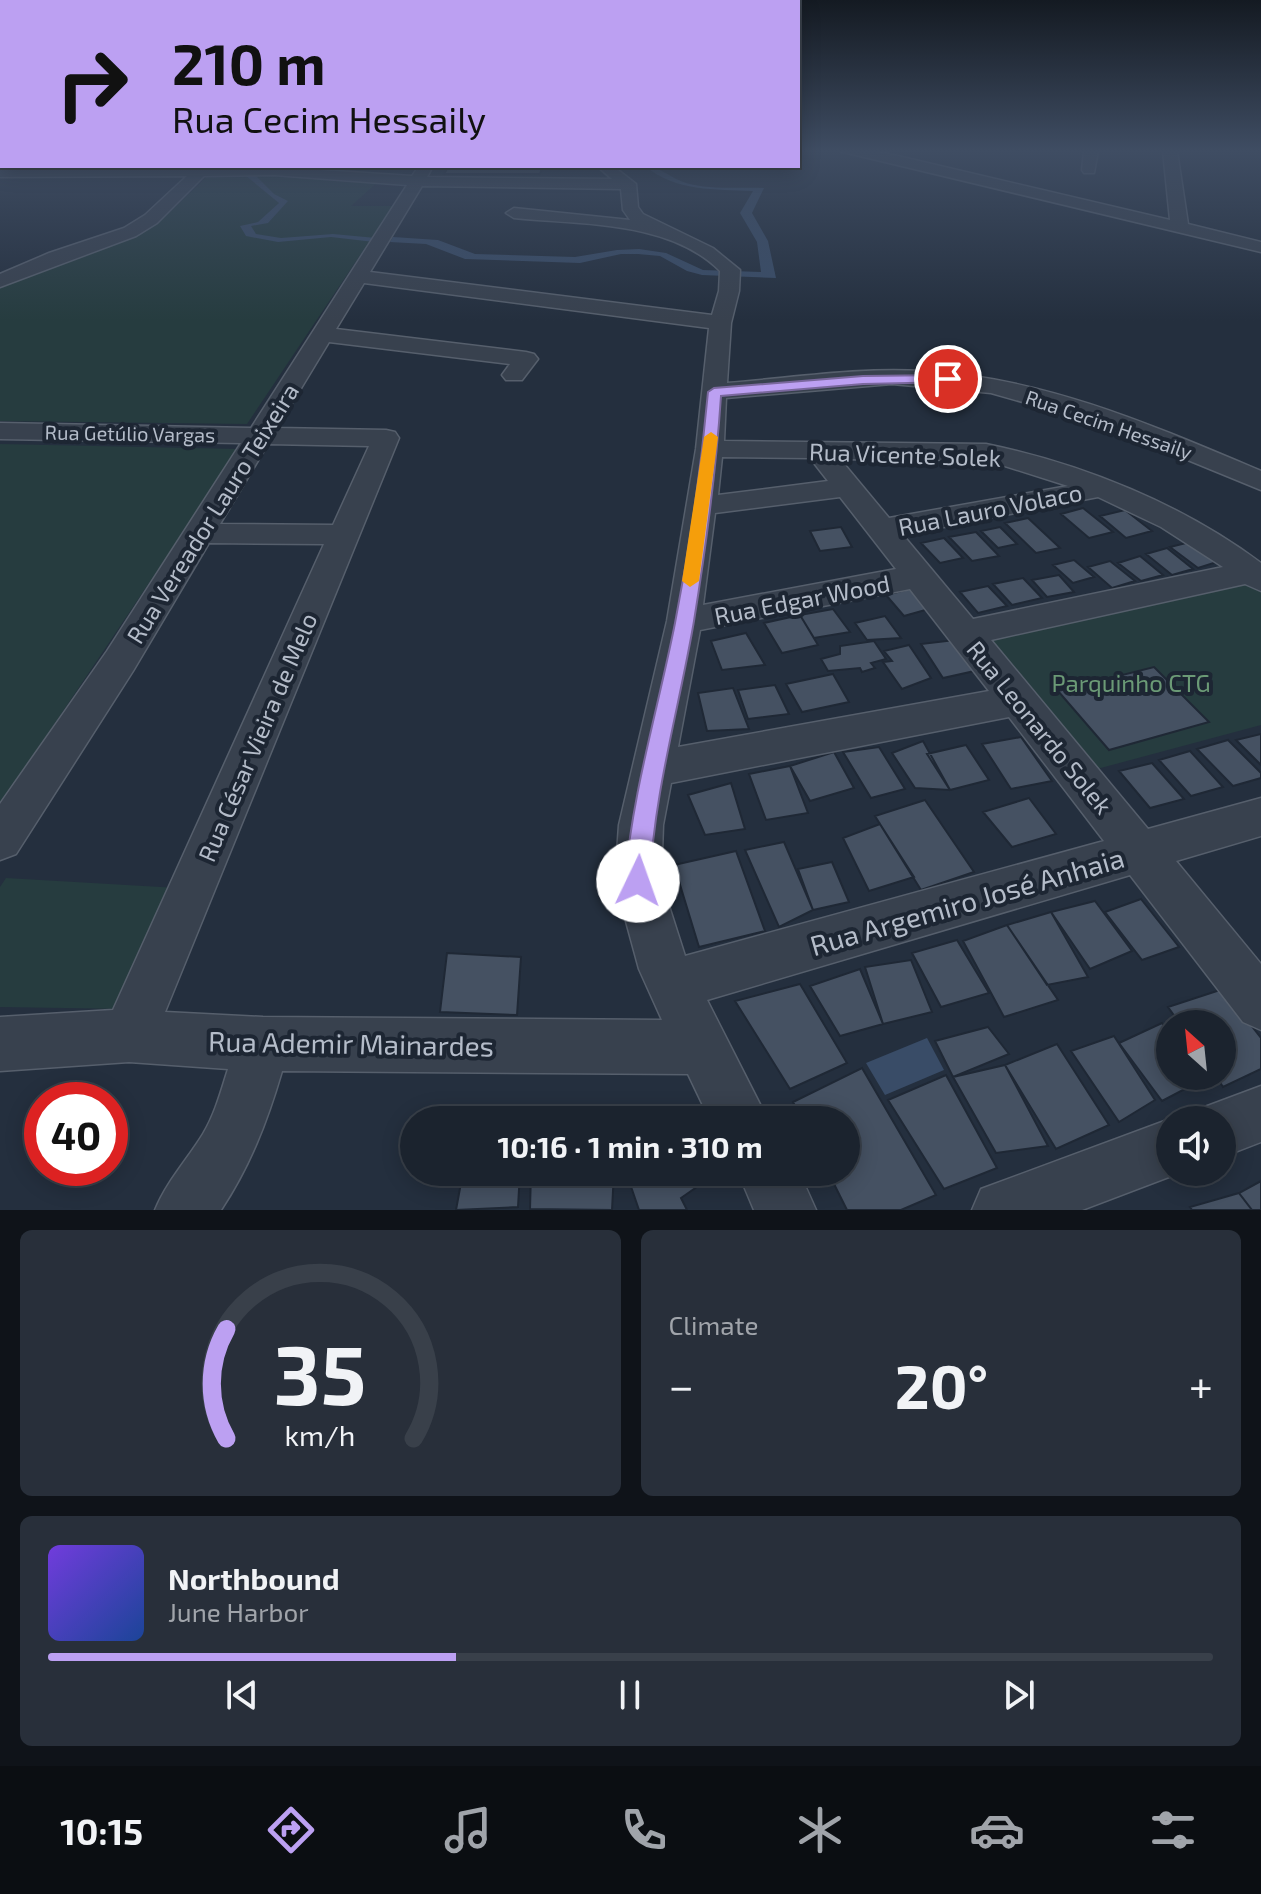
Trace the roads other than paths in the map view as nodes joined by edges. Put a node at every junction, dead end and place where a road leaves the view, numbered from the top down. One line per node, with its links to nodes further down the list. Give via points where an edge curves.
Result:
1 (163, 207): 11 (street, via 130,232)
2 (400, 207): 12 (street, Rua Vereador Lauro Teixeira)
3 (516, 207): 8 (street, via 513,220)
4 (633, 207): 8 (street, via 634,214)
5 (1095, 207): 7 (street)
6 (1177, 207): 7 (street)
7 (1180, 228): 9 (street)
8 (658, 229): 14 (street, via 711,252 730,274)
9 (1261, 247)
10 (14, 257): 11 (street)
11 (56, 257): 13 (street)
12 (358, 276): 14 (street); 15 (street, Rua Vereador Lauro Teixeira)
13 (0, 281)
14 (720, 323): 17 (street)
15 (321, 334): 16 (street, via 526,359); 19 (street, Rua Vereador Lauro Teixeira)
16 (514, 375)
17 (714, 392): 21 (street); 23 (street, Rua Cecim Hessaily, via 918,378 992,385 1121,424)
18 (0, 431): 19 (street, Rua Getúlio Vargas)
19 (259, 436): 20 (street, Rua Getúlio Vargas); 28 (street, Rua Vereador Lauro Teixeira)
20 (386, 438): 29 (street, Rua César Vieira de Melo)
21 (710, 449): 22 (street, Rua Vicente Solek); 26 (street)
22 (818, 450): 24 (street, Rua Leonardo Solek); 25 (street, Rua Vicente Solek, via 986,452)
23 (1261, 481)
24 (847, 487): 26 (street); 27 (street, Rua Leonardo Solek)
25 (1098, 488): 27 (street, Rua Lauro Volaco); 30 (street, Rua Vicente Solek)
26 (701, 506): 32 (street)
27 (882, 529): 31 (street, Rua Leonardo Solek)
28 (200, 533): 29 (street); 37 (street, Rua Vereador Lauro Teixeira)
29 (344, 535): 41 (street, Rua César Vieira de Melo)
30 (1250, 563): 33 (street)
31 (919, 576): 32 (street, Rua Edgar Wood); 33 (street, Rua Leonardo Solek)
32 (684, 621): 35 (street)
33 (965, 633): 34 (street, Rua Leonardo Solek)
34 (1017, 701): 35 (street); 38 (street, Rua Leonardo Solek)
35 (653, 769): 39 (street, via 641,825 638,881)
36 (1261, 817): 38 (street, Rua Argemiro José Anhaia)
37 (0, 840)
38 (1139, 852): 39 (street, Rua Argemiro José Anhaia); 40 (street, Rua Leonardo Solek)
39 (672, 985): 44 (street)
40 (1261, 1004)
41 (129, 1036): 42 (street, Rua Ademir Mainardes); 43 (street, Rua Ademir Mainardes)
42 (0, 1044)
43 (263, 1044): 44 (street, Rua Ademir Mainardes); 50 (street, via 234,1133)
44 (703, 1047): 45 (street)
45 (733, 1106)
46 (1261, 1114): 47 (street)
47 (1236, 1123)
48 (1156, 1153): 52 (street)
49 (774, 1186): 51 (street)
50 (185, 1210)
51 (786, 1210)
52 (1002, 1210)

